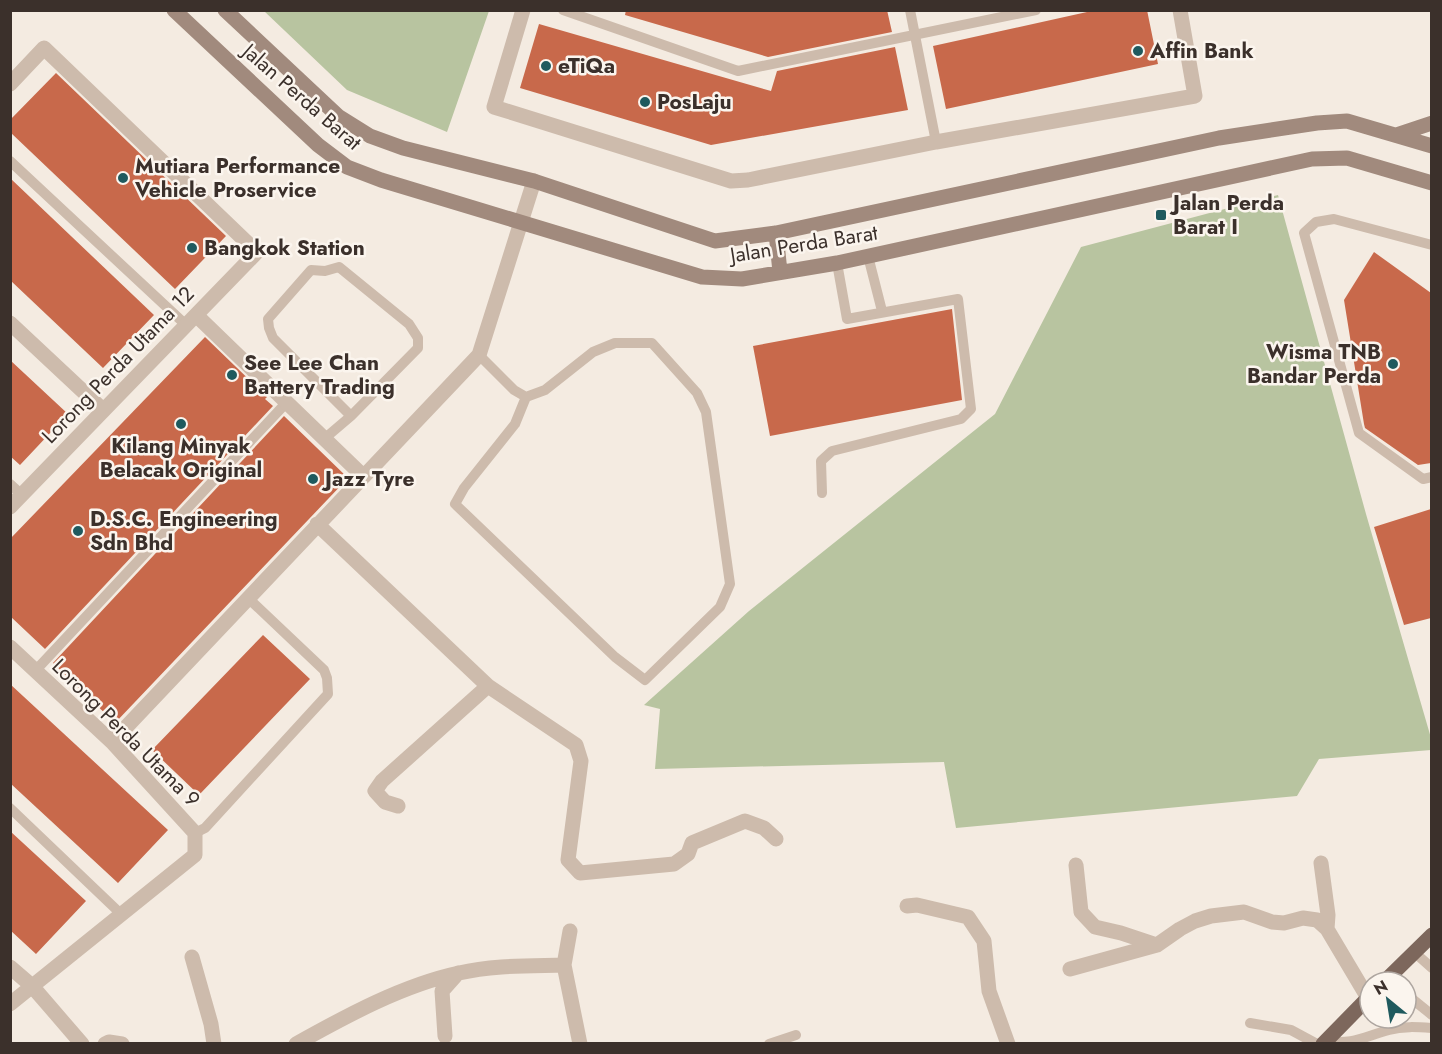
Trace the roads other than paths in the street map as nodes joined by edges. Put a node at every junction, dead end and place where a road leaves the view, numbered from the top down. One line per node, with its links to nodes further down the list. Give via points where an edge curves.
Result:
1 (174, 10): 17 (street, Jalan Perda Barat, via 318,145 347,167)
2 (225, 10): 15 (street, Jalan Perda Barat, via 338,116 370,136)
3 (523, 10): 12 (street, via 494,107 505,111 730,181)
4 (563, 10): 8 (lane, via 738,71)
5 (910, 10): 8 (lane)
6 (1036, 10): 8 (lane)
7 (1180, 10): 12 (street, via 1195,96)
8 (915, 34): 12 (lane)
9 (10, 84): 24 (street, Lorong Perda Utama 12, via 44,48 257,252)
10 (1431, 123): 11 (street)
11 (1396, 135): 13 (street, Jalan Perda Barat); 18 (street, Jalan Perda Barat, via 1347,121 1219,138)
12 (936, 142)
13 (1431, 146)
14 (10, 161): 24 (lane)
15 (534, 181): 17 (street); 18 (street, Jalan Perda Barat, via 715,241)
16 (1431, 183): 20 (street, Jalan Perda Barat, via 1347,158 1312,159)
17 (521, 222): 22 (street, Jalan Perda Barat, via 702,277 742,279); 26 (street)
18 (776, 233): 22 (street)
19 (1431, 245): 33 (lane, via 1334,219 1316,222 1304,233 1359,433 1423,479)
20 (868, 256): 21 (street, Jalan Perda Barat); 23 (lane)
21 (837, 263): 22 (street, Jalan Perda Barat); 23 (lane, via 847,319)
22 (780, 272)
23 (882, 311): 35 (lane, via 958,299 971,409 961,419 832,451 821,461)
24 (191, 320): 28 (street); 29 (street, Lorong Perda Utama 12)
25 (10, 323): 29 (street)
26 (478, 355): 27 (lane); 32 (street)
27 (526, 397): 27 (lane, via 546,390 593,352 615,344 652,343 697,393 706,412 730,584 720,607 645,680 615,657 455,504 515,424)
28 (287, 402): 31 (street); 41 (lane)
29 (104, 410): 36 (street, Lorong Perda Utama 12)
30 (351, 416): 30 (lane, via 418,348 418,338 409,324 339,267 325,272 311,270 268,319 269,328 273,338); 31 (lane)
31 (324, 439): 32 (street)
32 (363, 476): 38 (street)
33 (1431, 477)
34 (10, 484): 36 (lane)
35 (822, 493)
36 (22, 495): 37 (street, Lorong Perda Utama 12)
37 (10, 507)
38 (317, 524): 39 (street); 42 (street)
39 (248, 598): 43 (street); 46 (lane, via 324,669 328,694 205,828)
40 (10, 647): 41 (street, Lorong Perda Utama 9)
41 (36, 670): 43 (street, Lorong Perda Utama 9)
42 (488, 686): 44 (street, via 382,781 375,791 385,802); 47 (street, via 576,745 581,761 568,860 580,873 674,864 688,854 692,843 745,821 764,828)
43 (112, 742): 46 (street, Lorong Perda Utama 9)
44 (398, 806)
45 (10, 808): 51 (lane)
46 (195, 832): 51 (street, Lorong Perda Utama 9, via 195,855)
47 (776, 839)
48 (1321, 863): 52 (street)
49 (1076, 865): 55 (street, via 1081,912 1095,927)
50 (907, 906): 82 (street, via 917,904 968,917 984,940 989,991)
51 (121, 914): 65 (street)
52 (1327, 929): 55 (street, via 1317,920 1303,918 1284,923 1244,912 1229,913 1195,921); 64 (street)
53 (570, 931): 58 (street)
54 (1431, 935): 56 (main road)
55 (1157, 945): 61 (street)
56 (1414, 952): 60 (lane); 62 (main road)
57 (192, 957): 78 (street)
58 (564, 965): 63 (street, via 496,967); 80 (street)
59 (10, 966): 65 (street)
60 (1431, 968)
61 (1070, 969)
62 (1397, 970)
63 (458, 973): 73 (street, via 442,991); 79 (street, via 391,995)
64 (1358, 979)
65 (32, 986): 66 (street); 75 (street)
66 (10, 1004)
67 (1418, 1004): 69 (lane)
68 (1358, 1008): 74 (main road)
69 (1431, 1015)
70 (1250, 1023): 74 (lane, via 1291,1030)
71 (1431, 1028): 74 (lane, via 1390,1030 1349,1043)
72 (796, 1035): 81 (lane)
73 (446, 1036)
74 (1321, 1043)
75 (82, 1044)
76 (105, 1044): 77 (street)
77 (122, 1044)
78 (214, 1044)
79 (296, 1044)
80 (580, 1044)
81 (769, 1044)
82 (1008, 1044)

